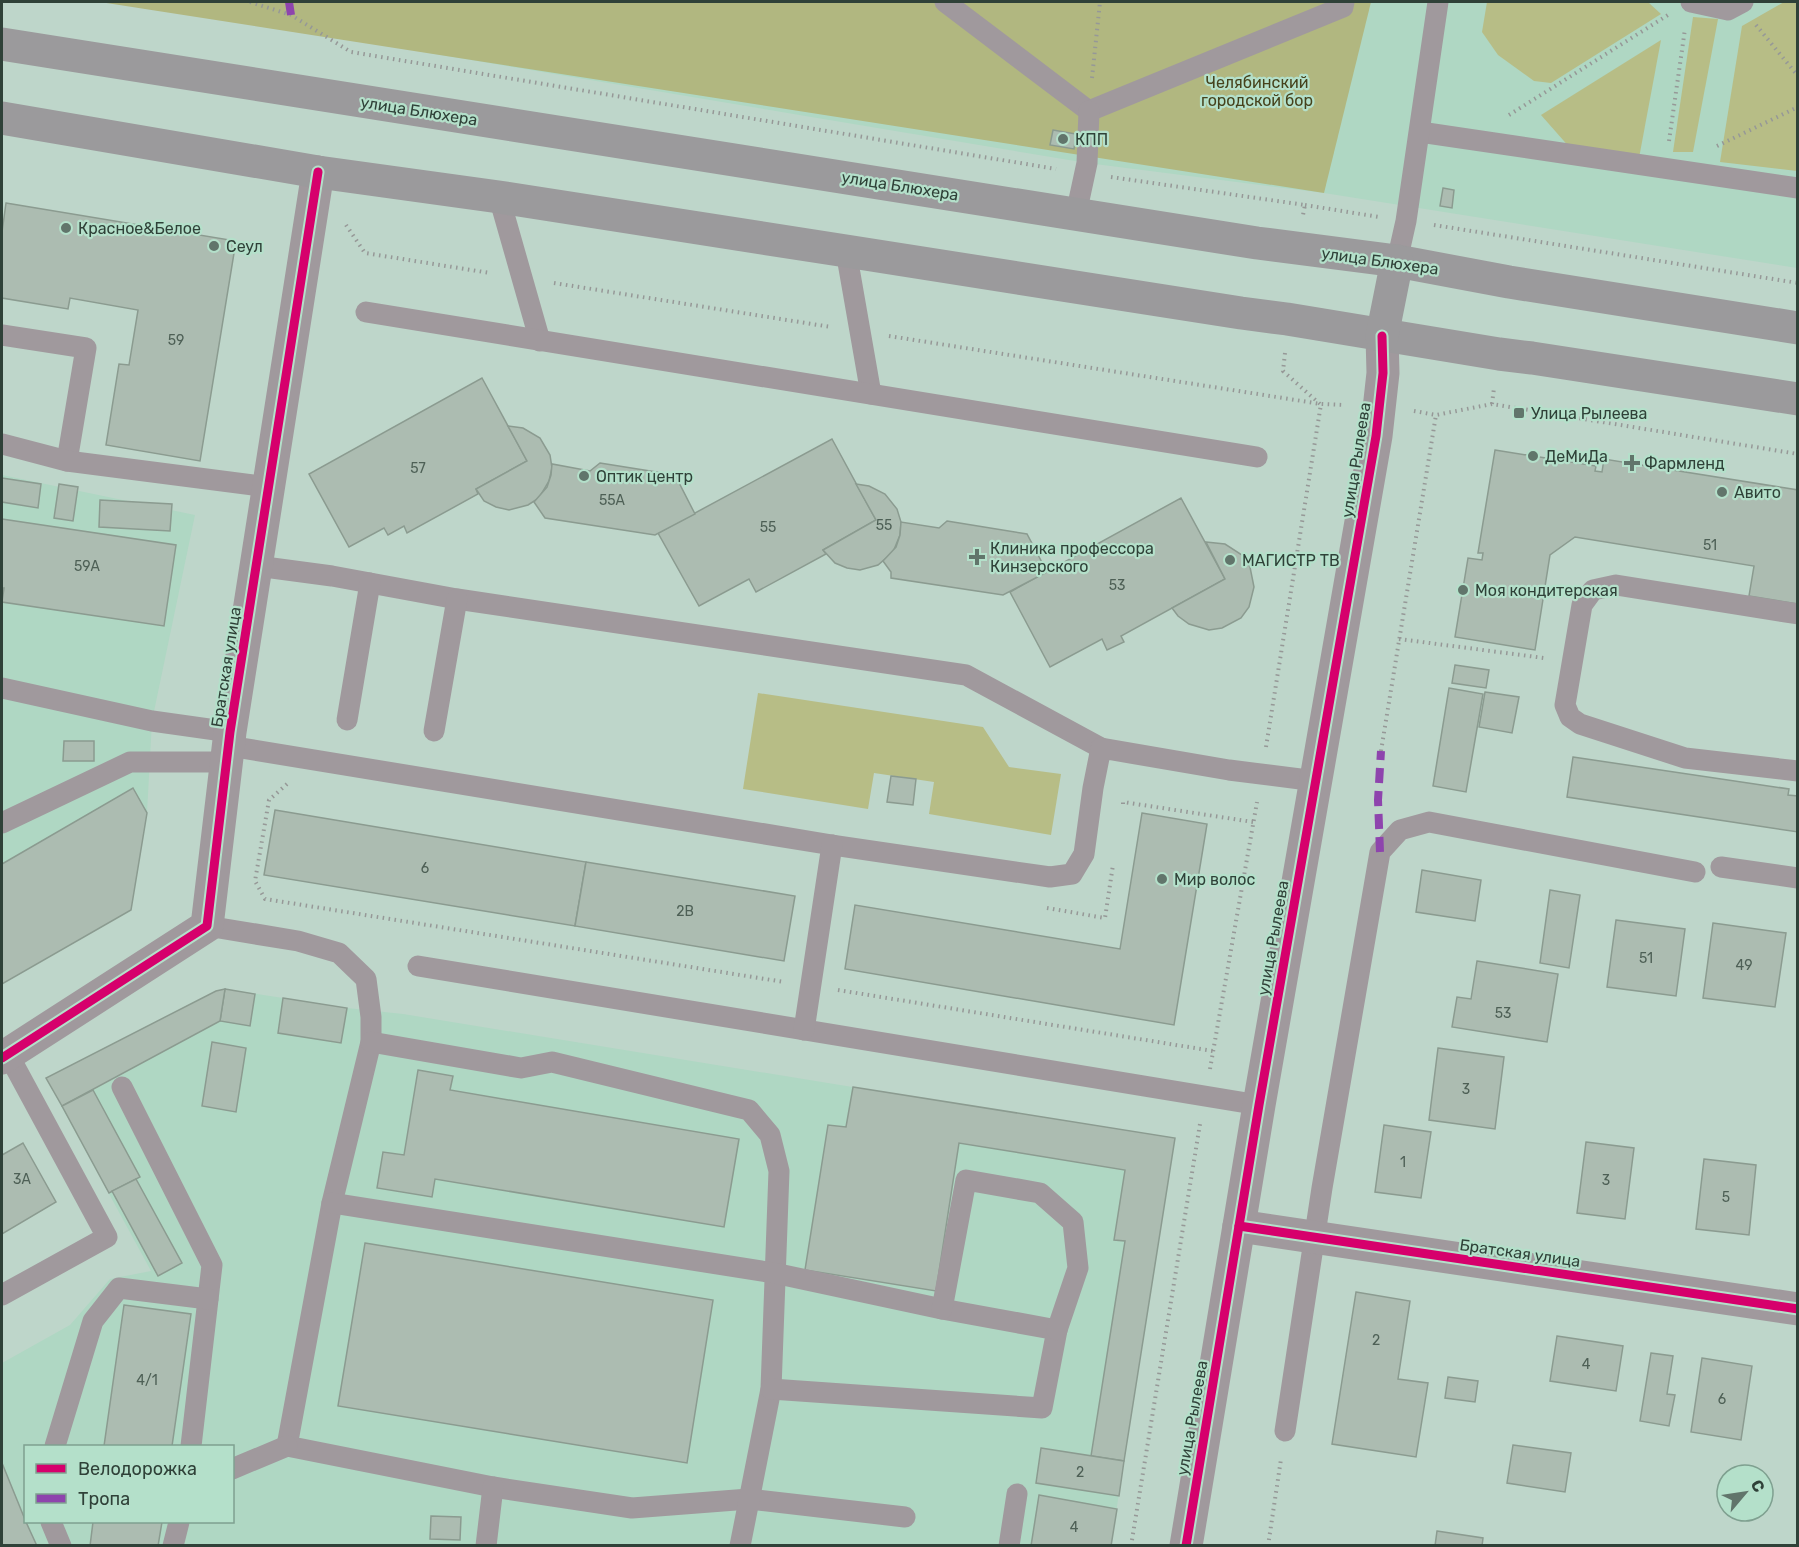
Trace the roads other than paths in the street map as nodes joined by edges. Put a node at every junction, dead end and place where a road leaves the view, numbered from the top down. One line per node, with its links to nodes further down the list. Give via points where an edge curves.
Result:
1 (945, 2): 7 (lane)
2 (1344, 2): 7 (lane, via 1343,7)
3 (1438, 2): 9 (lane)
4 (1691, 2): 5 (lane, via 1728,10)
5 (1741, 3)
6 (2, 44): 13 (main road, улица Блюхера)
7 (1089, 111): 13 (lane, via 1087,163)
8 (2, 118): 10 (main road)
9 (1420, 132): 11 (lane); 15 (lane)
10 (318, 172): 12 (main road); 26 (street, Братская улица)
11 (1797, 188)
12 (499, 197): 14 (main road); 20 (lane)
13 (1076, 214): 15 (main road, улица Блюхера)
14 (846, 250): 19 (main road); 21 (lane)
15 (1397, 261): 17 (main road, улица Блюхера); 19 (main road)
16 (366, 312): 20 (lane)
17 (1797, 328)
18 (2, 335): 25 (lane, via 86,348)
19 (1382, 336): 22 (main road); 37 (street, улица Рылеева, via 1380,405)
20 (540, 341): 21 (lane)
21 (871, 394): 24 (lane)
22 (1797, 399)
23 (2, 444): 25 (lane)
24 (1257, 457)
25 (67, 461): 26 (lane)
26 (269, 487): 27 (street, Братская улица)
27 (257, 566): 28 (lane); 34 (street, Братская улица)
28 (370, 583): 29 (lane); 32 (lane)
29 (457, 599): 33 (lane); 35 (lane, via 966,675)
30 (1797, 614): 36 (lane, via 1616,585 1593,590 1582,605 1565,705 1570,717 1580,724 1686,758)
31 (2, 688): 34 (lane, via 152,721)
32 (347, 720)
33 (434, 731)
34 (229, 746): 38 (lane, via 130,762); 39 (lane); 43 (street, Братская улица)
35 (1101, 748): 37 (lane); 39 (lane, via 1084,854 1072,874 1050,877)
36 (1797, 771)
37 (1316, 781): 49 (street, улица Рылеева)
38 (2, 823)
39 (832, 844): 45 (lane)
40 (1721, 867): 42 (lane)
41 (1695, 872): 52 (lane, via 1429,822 1400,830 1380,852)
42 (1797, 878)
43 (207, 926): 46 (lane, via 298,941 339,953 366,979); 47 (street)
44 (418, 966): 45 (lane)
45 (804, 1030): 49 (lane)
46 (371, 1042): 50 (lane); 53 (lane, via 521,1068 552,1062 749,1110 770,1135 778,1171)
47 (5, 1056): 54 (lane, via 106,1237)
48 (122, 1087): 55 (lane, via 212,1265)
49 (1259, 1105): 51 (street, улица Рылеева)
50 (332, 1203): 53 (lane); 63 (lane)
51 (1239, 1226): 52 (street, Братская улица); 76 (street, улица Рылеева)
52 (1314, 1238): 57 (street, Братская улица); 60 (lane)
53 (774, 1273): 56 (lane); 59 (lane)
54 (2, 1295)
55 (208, 1299): 61 (lane, via 119,1288 93,1321); 62 (lane)
56 (942, 1309): 58 (lane); 58 (lane, via 966,1180 1040,1193 1073,1222 1078,1268)
57 (1797, 1309)
58 (1057, 1330): 59 (lane, via 1042,1408)
59 (771, 1389): 67 (lane)
60 (1285, 1431)
61 (56, 1445)
62 (191, 1445)
63 (287, 1446): 64 (lane); 65 (lane)
64 (234, 1468)
65 (493, 1487): 67 (lane, via 632,1508); 73 (lane)
66 (1017, 1494): 75 (lane)
67 (749, 1499): 68 (lane); 74 (lane)
68 (905, 1517)
69 (52, 1523): 71 (lane)
70 (178, 1523): 72 (lane)
71 (61, 1545)
72 (173, 1545)
73 (486, 1545)
74 (740, 1545)
75 (1009, 1545)
76 (1186, 1545)

